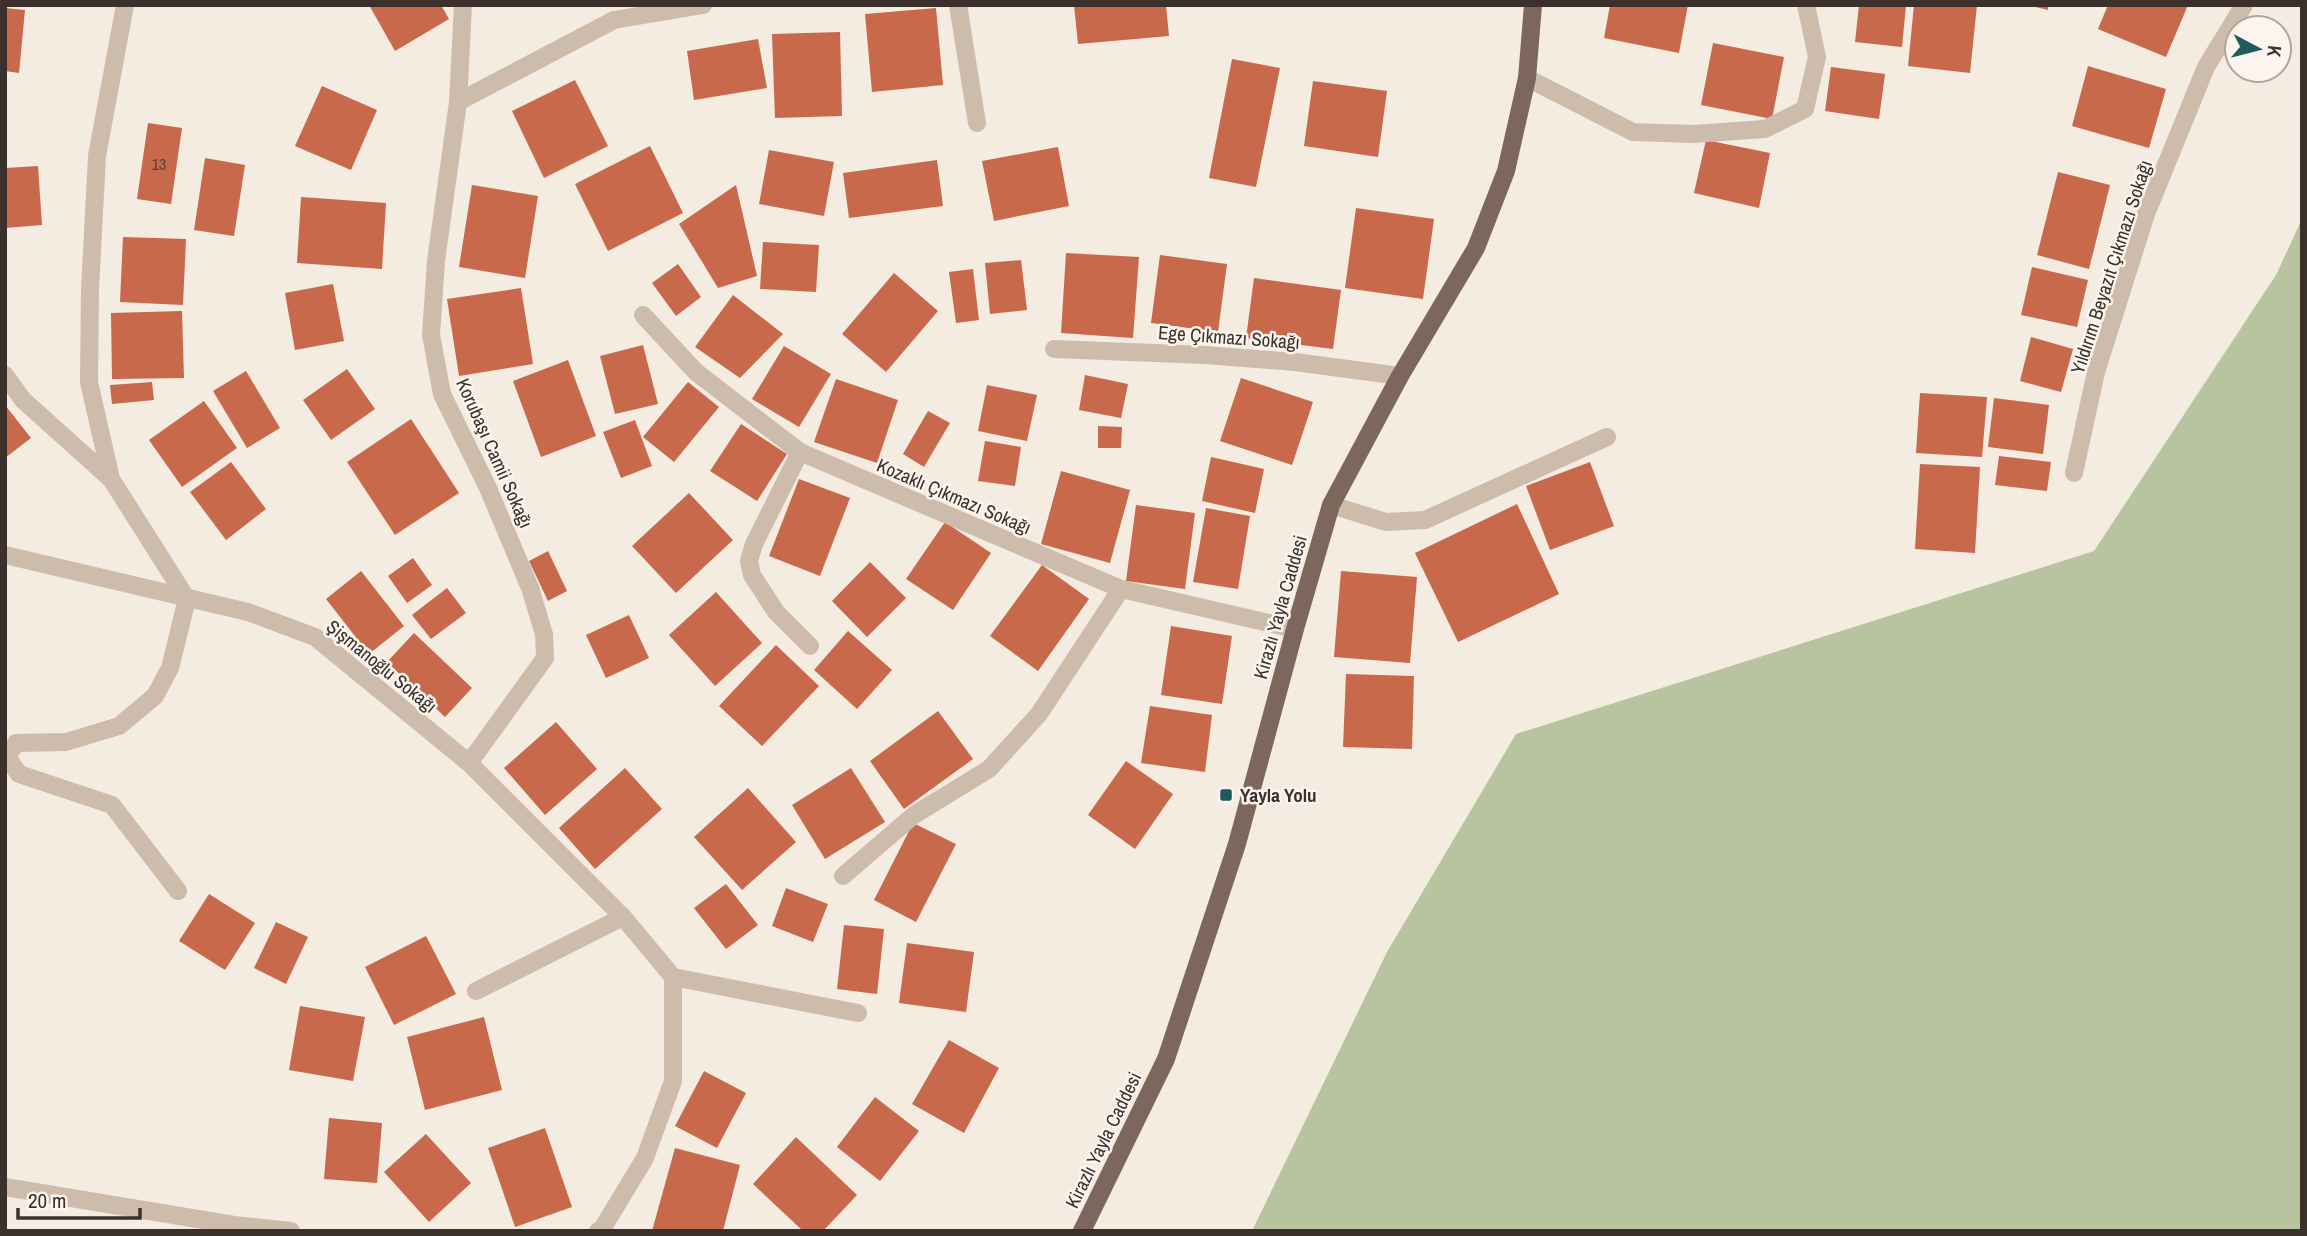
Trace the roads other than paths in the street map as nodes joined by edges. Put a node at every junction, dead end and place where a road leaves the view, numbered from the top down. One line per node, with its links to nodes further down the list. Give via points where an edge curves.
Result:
1 (125, 5): 18 (street, via 97,156 90,289 89,382)
2 (463, 5): 9 (street, Korubaşı Camii Sokağı)
3 (703, 5): 9 (street, via 614,20)
4 (958, 5): 10 (street)
5 (1533, 5): 8 (main road, Kirazlı Yayla Caddesi)
6 (1806, 5): 8 (street, via 1817,57 1805,109 1765,129 1633,132)
7 (2244, 5): 17 (street, Yıldırım Beyazıt Çıkmazı Sokağı, via 2206,67 2147,214 2096,372)
8 (1527, 78): 14 (main road, Kirazlı Yayla Caddesi, via 1506,171 1476,248)
9 (458, 102): 25 (street, Korubaşı Camii Sokağı, via 436,261 431,335 442,394 530,588 544,634 545,657)
10 (977, 123)
11 (643, 315): 16 (street, Kozaklı Çıkmazı Sokağı, via 696,372)
12 (1055, 349): 14 (street, Ege Çıkmazı Sokağı, via 1270,360)
13 (5, 375): 18 (street, via 23,400)
14 (1400, 376): 19 (main road, Kirazlı Yayla Caddesi)
15 (1607, 436): 19 (street, via 1425,520 1387,522)
16 (800, 452): 21 (street, Kozaklı Çıkmazı Sokağı); 24 (street, via 749,561 752,575 776,612)
17 (2074, 473)
18 (111, 479): 22 (street)
19 (1331, 505): 23 (main road, Kirazlı Yayla Caddesi)
20 (6, 555): 22 (street, Şişmanoğlu Sokağı)
21 (1121, 589): 23 (street, Kozaklı Çıkmazı Sokağı); 26 (street, via 1039,714 989,769 914,815)
22 (187, 599): 25 (street, Şişmanoğlu Sokağı, via 248,612 315,637); 27 (street, via 170,668 155,696 119,726 66,742 16,743 7,757 19,774 112,805)
23 (1295, 629): 35 (main road, Kirazlı Yayla Caddesi, via 1237,844 1166,1059)
24 (810, 646)
25 (469, 764): 28 (street, Şişmanoğlu Sokağı)
26 (843, 876)
27 (178, 891)
28 (623, 917): 29 (street, Şişmanoğlu Sokağı); 30 (street)
29 (673, 977): 31 (street); 34 (street, via 673,1081 645,1158)
30 (476, 991)
31 (858, 1013)
32 (5, 1187): 33 (street)
33 (292, 1231)
34 (598, 1231)
35 (1082, 1231)

